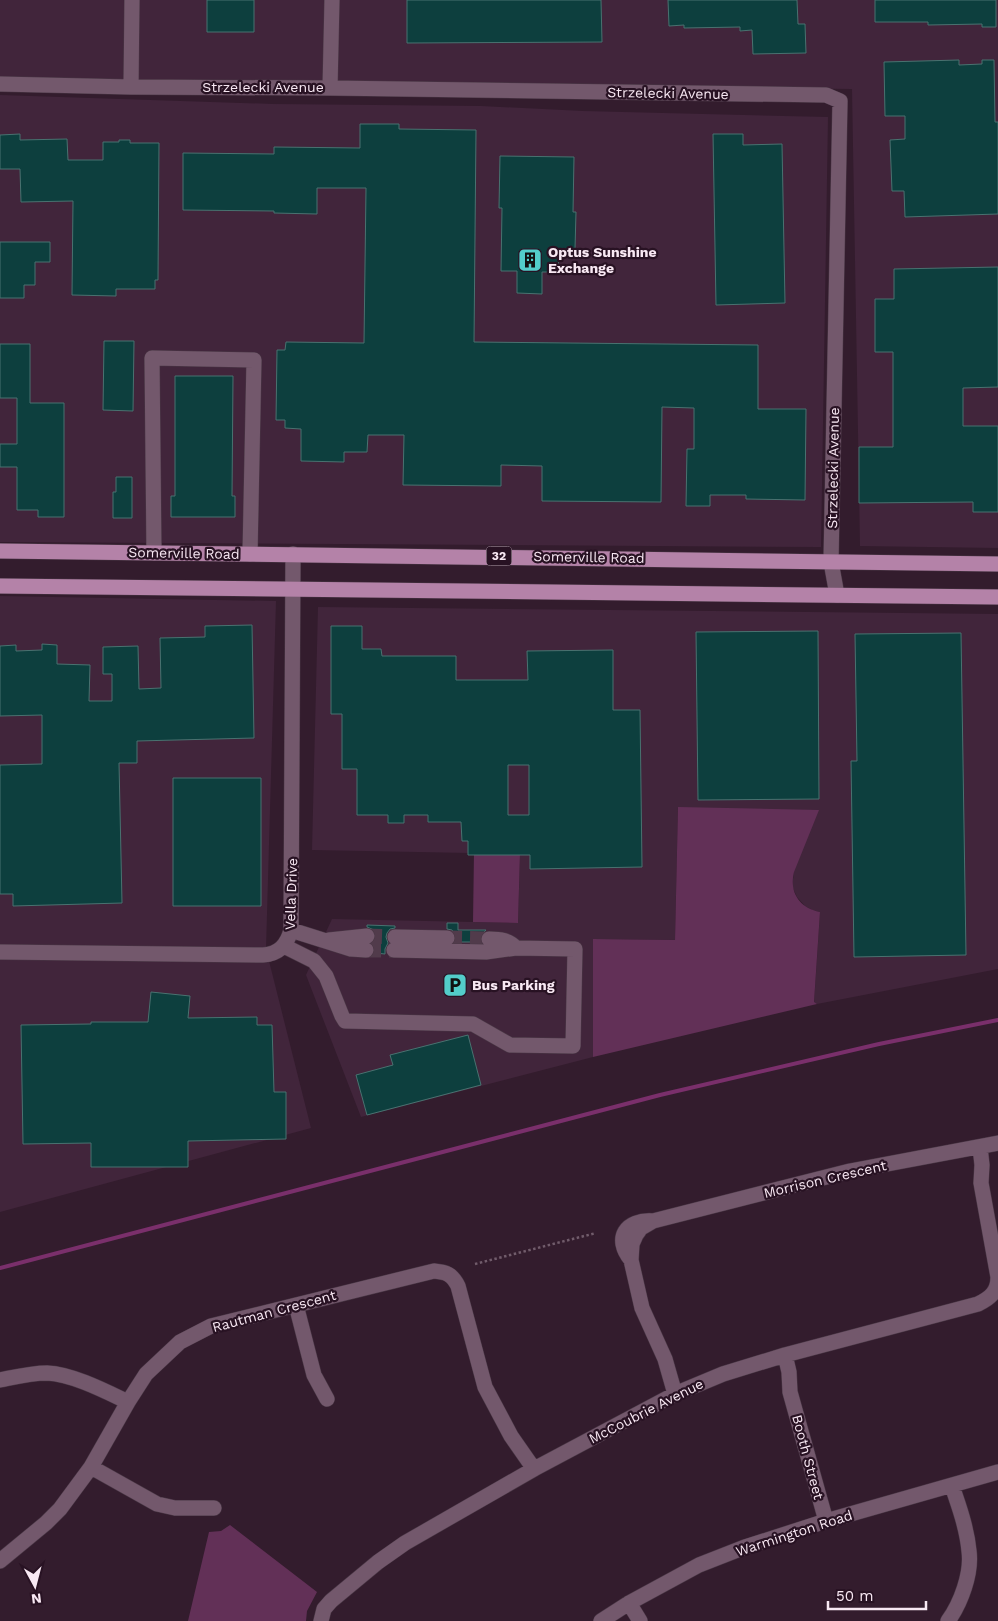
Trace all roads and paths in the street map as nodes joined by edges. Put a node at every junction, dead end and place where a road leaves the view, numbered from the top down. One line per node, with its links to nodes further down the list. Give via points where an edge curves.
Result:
1 (132, 0): 4 (street)
2 (332, 0): 5 (street)
3 (0, 84): 4 (street, Strzelecki Avenue)
4 (131, 87): 5 (street, Strzelecki Avenue)
5 (330, 88): 10 (street, Strzelecki Avenue, via 826,95 840,101)
6 (0, 551): 7 (main road, Somerville Road / 32)
7 (154, 553): 8 (main road, Somerville Road / 32); 8 (street, via 152,358 254,360)
8 (250, 554): 9 (main road, Somerville Road / 32)
9 (293, 554): 10 (main road, Somerville Road / 32); 13 (street, Vella Drive)
10 (831, 562): 11 (main road, Somerville Road / 32); 14 (street, Strzelecki Avenue)
11 (998, 564)
12 (0, 586): 13 (main road)
13 (293, 589): 14 (main road); 16 (street, Vella Drive)
14 (837, 595): 15 (main road)
15 (998, 597)
16 (291, 930): 19 (street, via 351,949); 20 (street, Vella Drive)
17 (447, 938): 21 (street, via 395,944 486,952)
18 (490, 939): 21 (street, via 511,943)
19 (367, 943)
20 (284, 946): 21 (street, via 314,961 326,976 346,1021 473,1024 510,1045 573,1046 575,949); 22 (street, Vella Drive, via 263,955)
21 (516, 948)
22 (0, 952)
23 (998, 1143): 24 (street, Morrison Crescent)
24 (975, 1147): 28 (street, McCoubrie Avenue, via 974,1166 981,1183 998,1278 995,1292 978,1304); 30 (street, Morrison Crescent, via 850,1172 632,1223 626,1229 625,1253 631,1260 642,1308)
25 (596, 1233): 26 (path)
26 (475, 1264)
27 (296, 1305): 31 (street, via 314,1375); 32 (street, Rautman Crescent, via 212,1326 180,1342 146,1374); 34 (street, Rautman Crescent, via 434,1271 453,1276 485,1387)
28 (780, 1357): 30 (street, McCoubrie Avenue); 38 (street, Booth Street)
29 (0, 1380): 32 (street, via 30,1374 67,1376)
30 (681, 1391): 34 (street, McCoubrie Avenue)
31 (327, 1399)
32 (128, 1402): 33 (street, Rautman Crescent)
33 (91, 1466): 37 (street, via 157,1504 175,1508); 39 (street, Rautman Crescent, via 46,1524)
34 (530, 1472): 41 (street, McCoubrie Avenue, via 405,1543 378,1562 331,1601)
35 (998, 1472): 36 (street, Warmington Road)
36 (952, 1486): 38 (street, Warmington Road); 44 (street, via 970,1559 960,1601)
37 (214, 1508)
38 (826, 1522): 40 (street, Warmington Road, via 699,1565)
39 (0, 1561)
40 (629, 1603): 42 (street, Warmington Road); 43 (street)
41 (320, 1621)
42 (601, 1621)
43 (640, 1621)
44 (948, 1621)

